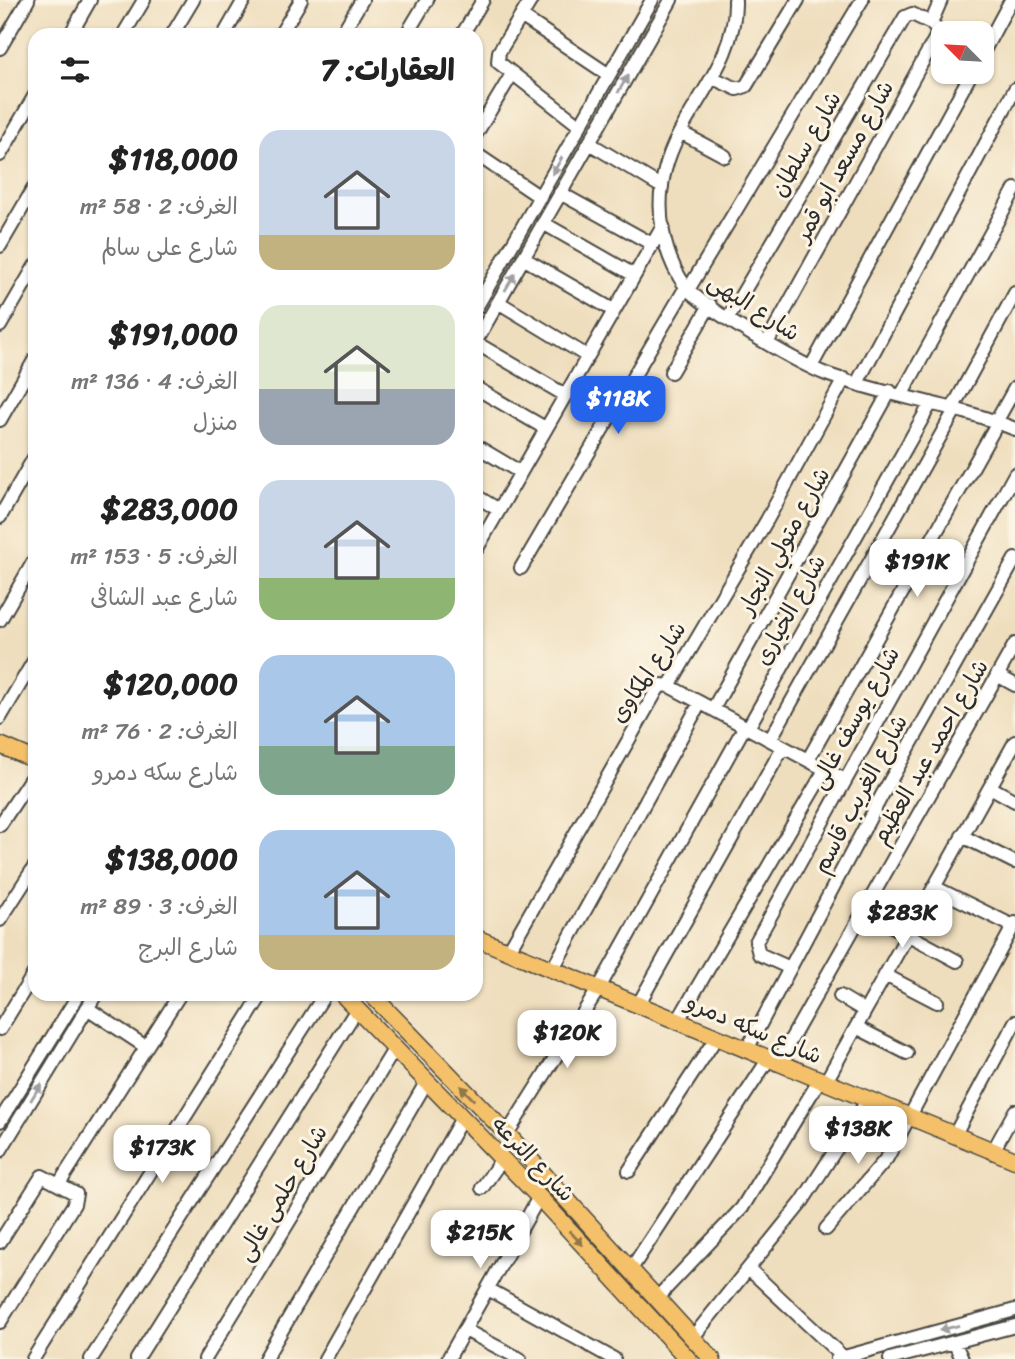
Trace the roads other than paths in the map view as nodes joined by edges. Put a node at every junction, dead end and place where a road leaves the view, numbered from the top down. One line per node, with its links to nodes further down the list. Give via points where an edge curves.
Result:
1 (28, 0): 31 (street)
2 (90, 0): 21 (street)
3 (144, 0): 22 (street)
4 (193, 0): 23 (street)
5 (244, 0): 24 (street)
6 (300, 0): 25 (street)
7 (362, 0): 26 (street)
8 (427, 0): 27 (street)
9 (483, 0): 28 (street)
10 (531, 0): 18 (street)
11 (652, 0): 33 (street)
12 (671, 0): 41 (street, one-way to 12)
13 (735, 0): 34 (street, شارع البهى, via 732,34)
14 (798, 0): 34 (street, via 746,86 737,89)
15 (862, 0): 57 (street)
16 (941, 0): 19 (street, شارع مسعد ابو قمر)
17 (1011, 0): 29 (street)
18 (521, 16): 32 (street, via 497,59); 33 (street)
19 (932, 21)
20 (931, 23): 63 (street, شارع سلطان, via 912,14 905,16)
21 (74, 28)
22 (127, 28)
23 (176, 28)
24 (228, 28)
25 (284, 28)
26 (345, 28)
27 (410, 28)
28 (466, 28)
29 (994, 32)
30 (931, 46): 66 (street, شارع مسعد ابو قمر)
31 (0, 48)
32 (512, 74): 38 (street); 39 (street)
33 (609, 75): 39 (street)
34 (713, 78): 40 (street, شارع البهى)
35 (965, 84): 69 (street)
36 (1015, 89): 72 (street, شارع المكاوى)
37 (28, 107): 42 (street)
38 (483, 122)
39 (580, 126): 48 (street, one-way to 48)
40 (682, 133): 43 (street); 45 (street, شارع البهى, via 671,151)
41 (589, 143): 45 (street); 47 (street)
42 (0, 155)
43 (725, 156)
44 (483, 159): 48 (street)
45 (662, 187): 51 (street, شارع البهى)
46 (1015, 189): 75 (street, شارع متولي النجار)
47 (560, 193): 50 (street); 52 (street)
48 (540, 197): 59 (street)
49 (28, 198): 53 (street)
50 (543, 223): 54 (street); 55 (street)
51 (663, 226): 52 (street); 57 (street, شارع البهى, via 671,258)
52 (652, 244): 55 (street)
53 (0, 246)
54 (523, 258): 60 (street, one-way to 54); 62 (street)
55 (634, 275): 62 (street)
56 (28, 278): 64 (street)
57 (687, 288): 61 (street, شارع البهى); 92 (street)
58 (1015, 293): 78 (street)
59 (483, 296)
60 (498, 302): 65 (street); 68 (street)
61 (710, 305): 63 (street, شارع البهى); 71 (street)
62 (613, 310): 68 (street)
63 (728, 318): 66 (street, شارع البهى)
64 (0, 326)
65 (483, 329)
66 (767, 343): 69 (street, شارع البهى)
67 (483, 346): 76 (street)
68 (587, 356): 76 (street)
69 (811, 367): 72 (street, شارع البهى)
70 (28, 371): 79 (street)
71 (671, 372)
72 (850, 381): 75 (street, شارع البهى); 100 (street, شارع المكاوى)
73 (1015, 388): 80 (street)
74 (483, 392): 81 (street)
75 (896, 393): 77 (street, شارع البهى); 102 (street, شارع متولي النجار)
76 (565, 395): 81 (street)
77 (931, 403): 78 (street, شارع البهى); 104 (street, شارع الخيارى)
78 (953, 409): 80 (street, شارع البهى); 105 (street)
79 (0, 420)
80 (997, 422): 82 (street, شارع البهى); 110 (street)
81 (545, 428): 85 (street)
82 (1015, 429)
83 (483, 450): 85 (street)
84 (28, 468): 89 (street)
85 (520, 472): 88 (street)
86 (1015, 474): 112 (street, شارع يوسف غالى)
87 (483, 500): 88 (street)
88 (499, 510): 90 (street)
89 (0, 517)
90 (483, 538)
91 (1015, 559): 128 (street, شارع الغريب قاسم)
92 (521, 568)
93 (28, 569): 94 (street)
94 (4, 604): 95 (street)
95 (0, 620)
96 (1015, 644): 98 (street, شارع احمد عبد العظيم)
97 (28, 671): 103 (street)
98 (997, 675): 99 (street); 121 (street, شارع احمد عبد العظيم)
99 (1015, 685)
100 (669, 686): 101 (street); 126 (street, شارع المكاوى, via 657,690)
101 (700, 703): 102 (street); 129 (street)
102 (713, 709): 104 (street)
103 (0, 718)
104 (746, 727): 105 (street); 132 (street, شارع الخيارى)
105 (769, 740): 107 (street)
106 (1015, 743): 114 (street)
107 (783, 747): 110 (street); 142 (street)
108 (2, 749): 109 (main road)
109 (28, 758)
110 (808, 760): 111 (street)
111 (825, 769): 112 (street); 146 (street)
112 (845, 780): 128 (street, شارع يوسف غالى, via 757,942 759,954)
113 (28, 783): 116 (street)
114 (990, 787): 115 (street); 117 (street)
115 (1015, 801)
116 (0, 825)
117 (962, 836): 118 (street); 120 (street)
118 (1014, 863)
119 (28, 877): 122 (street)
120 (934, 887): 123 (street); 124 (street)
121 (863, 911): 124 (street); 156 (street, شارع احمد عبد العظيم)
122 (0, 920)
123 (1014, 925): 161 (street)
124 (908, 934): 127 (street); 130 (street)
125 (483, 941): 126 (main road, شارع سكه دمرو)
126 (508, 952): 129 (main road, شارع سكه دمرو)
127 (957, 961)
128 (790, 968): 154 (street, شارع الغريب قاسم)
129 (552, 970): 132 (main road, شارع سكه دمرو)
130 (885, 975): 141 (street); 145 (street)
131 (28, 983): 149 (street)
132 (598, 988): 142 (main road, شارع سكه دمرو); 164 (street, شارع الخيارى)
133 (840, 996): 145 (street)
134 (75, 1001): 163 (street)
135 (92, 1001): 143 (street)
136 (176, 1001): 151 (street)
137 (258, 1001): 190 (street)
138 (321, 1001): 191 (street)
139 (349, 1001): 144 (main road, شارع الترعه)
140 (378, 1001): 164 (main road, شارع الترعه, one-way to 140)
141 (937, 1002)
142 (638, 1005): 146 (main road, شارع سكه دمرو)
143 (87, 1008): 151 (street); 166 (street, one-way to 143)
144 (357, 1009): 152 (main road, شارع الترعه); 192 (street)
145 (865, 1011): 148 (street)
146 (677, 1022): 150 (main road, شارع سكه دمرو)
147 (1015, 1022): 153 (street)
148 (856, 1027): 155 (street); 158 (street)
149 (0, 1028)
150 (716, 1038): 154 (main road, شارع سكه دمرو); 170 (street)
151 (146, 1047): 171 (street)
152 (395, 1048): 157 (main road, شارع الترعه); 193 (street, شارع حلمى غالى)
153 (1009, 1049): 165 (street)
154 (746, 1051): 156 (main road, شارع سكه دمرو)
155 (907, 1054)
156 (772, 1062): 158 (main road, شارع سكه دمرو); 178 (street, شارع احمد عبد العظيم)
157 (426, 1081): 162 (main road, شارع الترعه); 194 (street)
158 (822, 1082): 159 (main road, شارع سكه دمرو); 181 (street, via 742,1208)
159 (867, 1101): 161 (main road, شارع سكه دمرو); 179 (street, via 802,1202)
160 (1015, 1111): 167 (street)
161 (910, 1117): 165 (main road, شارع سكه دمرو); 174 (street, via 887,1158)
162 (463, 1118): 168 (main road, شارع الترعه); 195 (street)
163 (0, 1121)
164 (507, 1134): 176 (main road, شارع الترعه)
165 (955, 1134): 167 (main road, شارع سكه دمرو)
166 (0, 1150)
167 (993, 1151): 169 (main road, شارع سكه دمرو)
168 (502, 1158): 172 (street); 173 (main road, شارع الترعه)
169 (1015, 1160)
170 (629, 1171)
171 (59, 1184): 175 (street, via 42,1176); 183 (street, via 76,1194 76,1199)
172 (482, 1188)
173 (539, 1197): 177 (main road, شارع الترعه, one-way to 177); 180 (street)
174 (826, 1229)
175 (0, 1242)
176 (608, 1245): 177 (main road); 178 (main road, شارع الترعه)
177 (595, 1258): 199 (main road, شارع الترعه)
178 (631, 1269): 181 (main road, شارع الترعه)
179 (750, 1270): 186 (street); 188 (street)
180 (488, 1289): 185 (street); 198 (street)
181 (657, 1298): 186 (main road, شارع الترعه)
182 (1015, 1310): 188 (street, one-way to 188)
183 (0, 1322)
184 (1015, 1326): 187 (street)
185 (465, 1330): 196 (street); 197 (street)
186 (693, 1337): 200 (main road, شارع الترعه)
187 (954, 1342): 189 (street); 201 (street)
188 (840, 1358)
189 (894, 1358)
190 (33, 1359)
191 (91, 1359)
192 (136, 1359)
193 (205, 1359)
194 (265, 1359)
195 (325, 1359)
196 (448, 1359)
197 (520, 1359)
198 (614, 1359)
199 (688, 1359)
200 (712, 1359)
201 (962, 1359)

